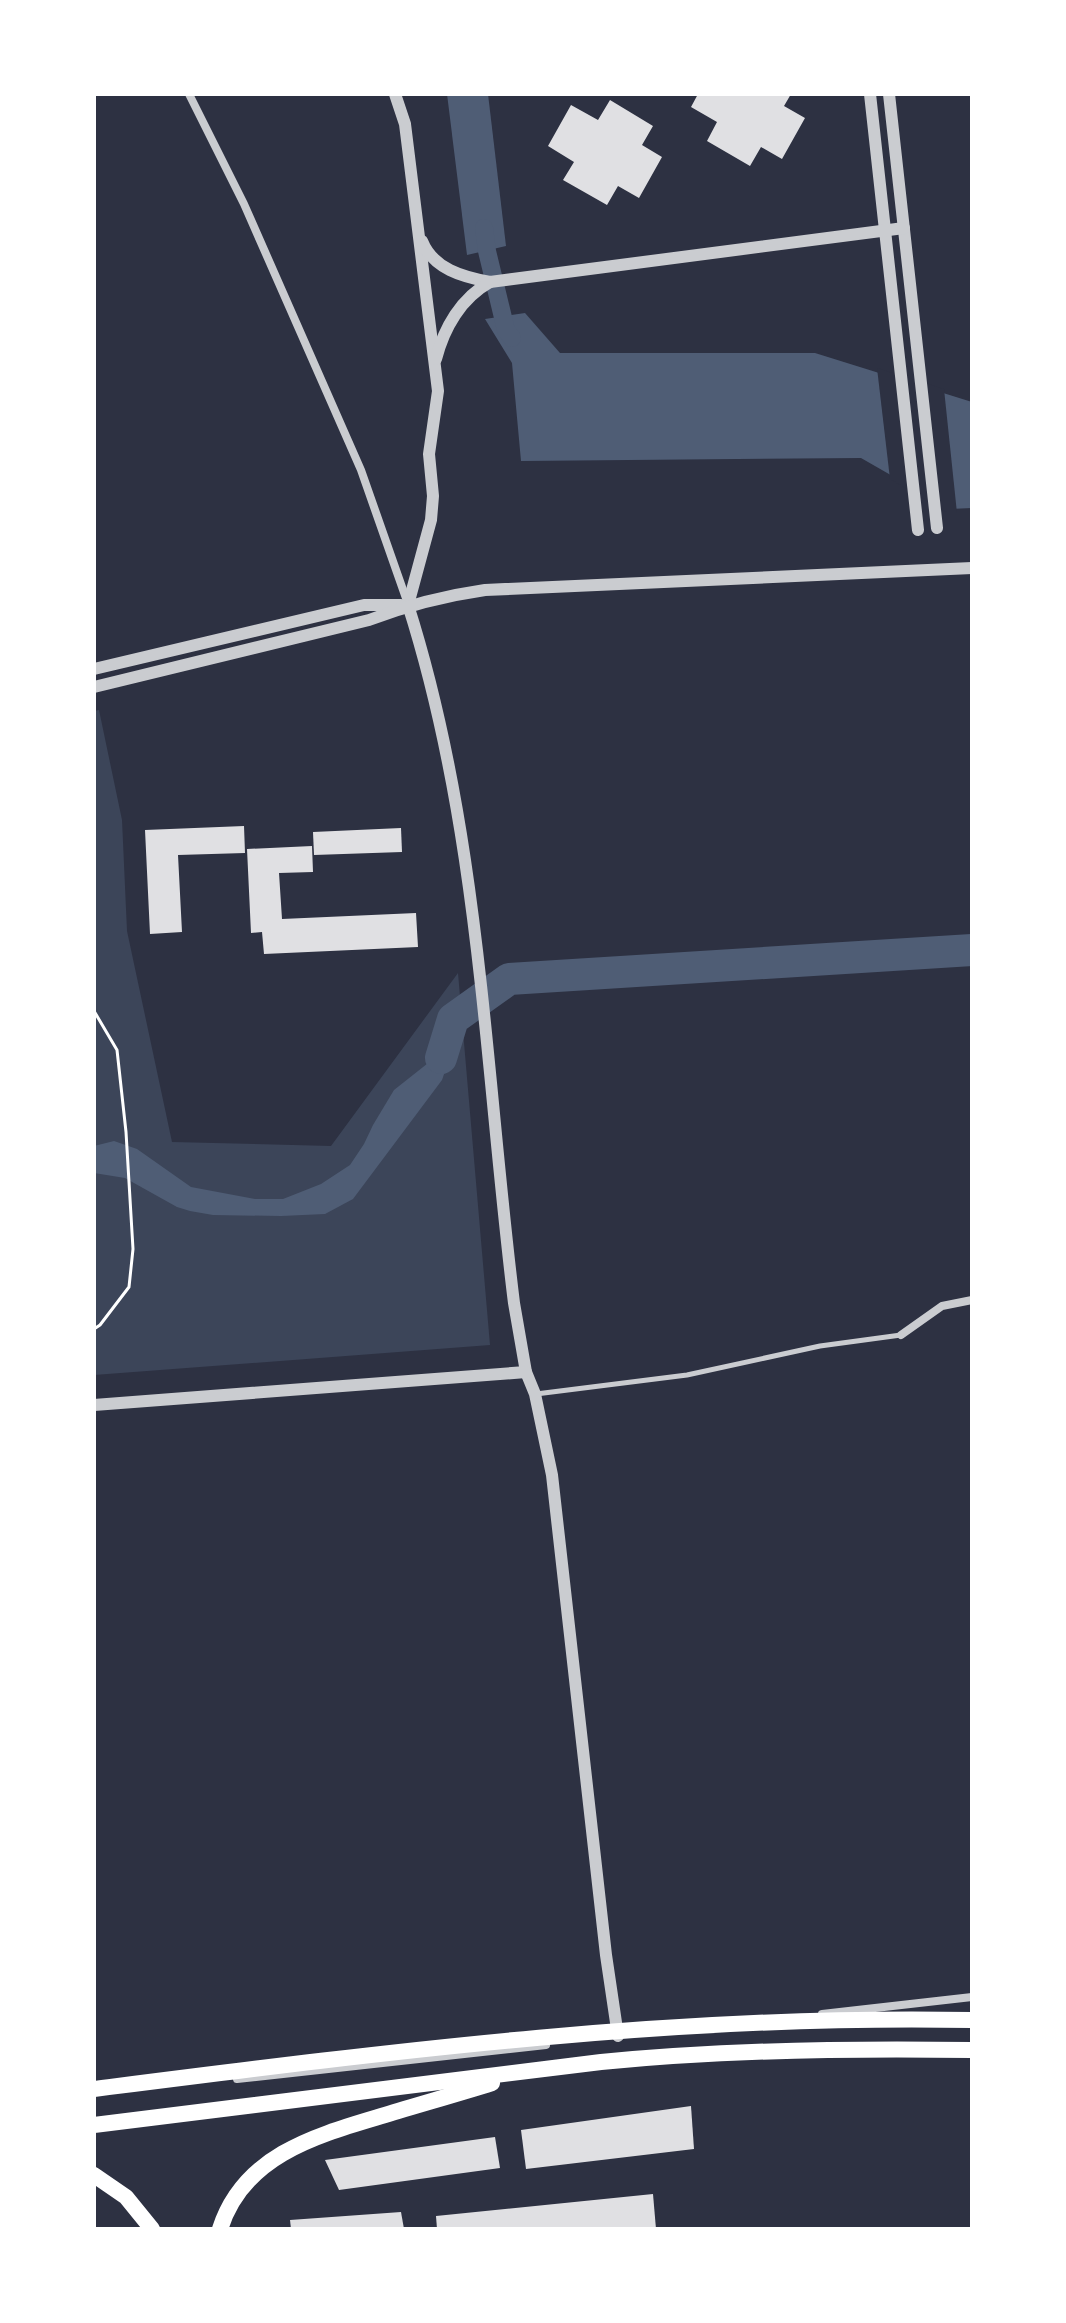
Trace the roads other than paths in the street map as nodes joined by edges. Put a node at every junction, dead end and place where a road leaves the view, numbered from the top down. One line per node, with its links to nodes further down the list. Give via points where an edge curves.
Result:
1 (189, 94): 13 (street, via 244,204 361,470)
2 (395, 94): 7 (street, via 405,124)
3 (870, 94): 6 (street)
4 (889, 94): 5 (street)
5 (904, 228): 6 (street); 10 (street)
6 (885, 231): 8 (street); 11 (street)
7 (419, 233): 8 (street, via 440,265); 9 (street)
8 (490, 282): 9 (street, via 451,320)
9 (435, 365): 13 (street, via 438,391 429,454 433,508)
10 (937, 528)
11 (918, 530)
12 (972, 568): 13 (street, via 530,586)
13 (408, 605): 14 (street, via 364,605); 15 (street, via 369,620); 18 (street, via 429,674 462,833 508,1260)
14 (94, 669)
15 (94, 687)
16 (972, 1300): 17 (street, via 942,1306)
17 (901, 1335): 19 (lane, via 820,1346 687,1375)
18 (526, 1372): 19 (street); 20 (street)
19 (535, 1394): 23 (street, via 552,1475)
20 (94, 1405)
21 (972, 1997): 23 (street)
22 (972, 2020): 26 (main road, via 844,2019 641,2029)
23 (618, 2036): 29 (street)
24 (972, 2050): 25 (main road, via 730,2051)
25 (540, 2069): 30 (main road); 33 (main road, via 307,2139 256,2173 236,2196)
26 (156, 2081): 27 (main road); 28 (main road)
27 (94, 2082)
28 (94, 2089)
29 (94, 2096)
30 (94, 2125)
31 (94, 2175): 32 (main road, via 126,2197)
32 (152, 2229)
33 (220, 2229)

